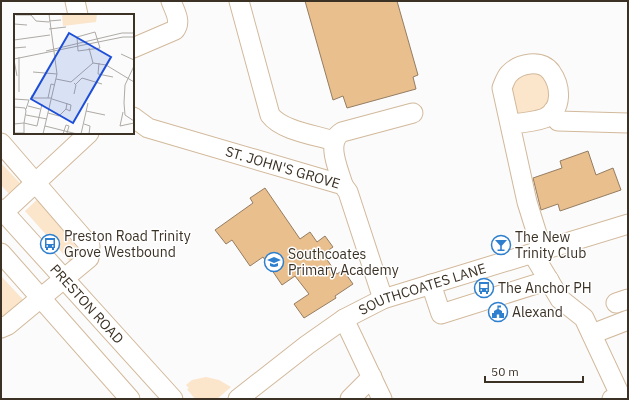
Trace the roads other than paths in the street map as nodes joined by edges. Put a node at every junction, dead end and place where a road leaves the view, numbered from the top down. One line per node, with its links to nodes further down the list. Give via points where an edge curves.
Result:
1 (75, 1): 4 (street)
2 (171, 1): 5 (street, via 178,20 175,30)
3 (239, 1): 12 (street, via 270,115 275,122 286,127)
4 (78, 14)
5 (134, 48)
6 (553, 112): 9 (street, via 558,121); 10 (street, via 546,118); 10 (street, via 560,92 550,72 536,64 522,65 508,74 502,88)
7 (413, 113): 12 (street, via 342,132)
8 (134, 118): 15 (street, ST. JOHN'S GROVE, via 148,128)
9 (628, 123)
10 (511, 124): 18 (street)
11 (88, 134): 14 (street)
12 (334, 141): 15 (street, via 334,152)
13 (1, 143): 14 (street)
14 (36, 182): 16 (street); 20 (street, via 90,246 89,258)
15 (343, 185): 24 (street, ST. JOHN'S GROVE, via 348,192)
16 (2, 211): 20 (street, PRESTON ROAD)
17 (628, 224): 18 (street, SOUTHCOATES LANE)
18 (538, 252): 21 (street); 22 (street, SOUTHCOATES LANE)
19 (1, 253): 23 (street)
20 (64, 280): 23 (street); 31 (street, PRESTON ROAD)
21 (549, 280): 22 (street, via 441,314); 28 (street, via 560,299 584,318)
22 (431, 284): 24 (street, SOUTHCOATES LANE)
23 (41, 298): 27 (street, via 8,326); 30 (street)
24 (383, 299): 25 (street, SOUTHCOATES LANE)
25 (344, 319): 29 (street); 32 (street, SOUTHCOATES LANE)
26 (628, 320): 28 (street)
27 (1, 328)
28 (592, 334): 35 (street, via 620,395)
29 (372, 377): 33 (street); 34 (street)
30 (130, 399)
31 (173, 399)
32 (238, 399)
33 (350, 399)
34 (382, 399)
35 (612, 399)

